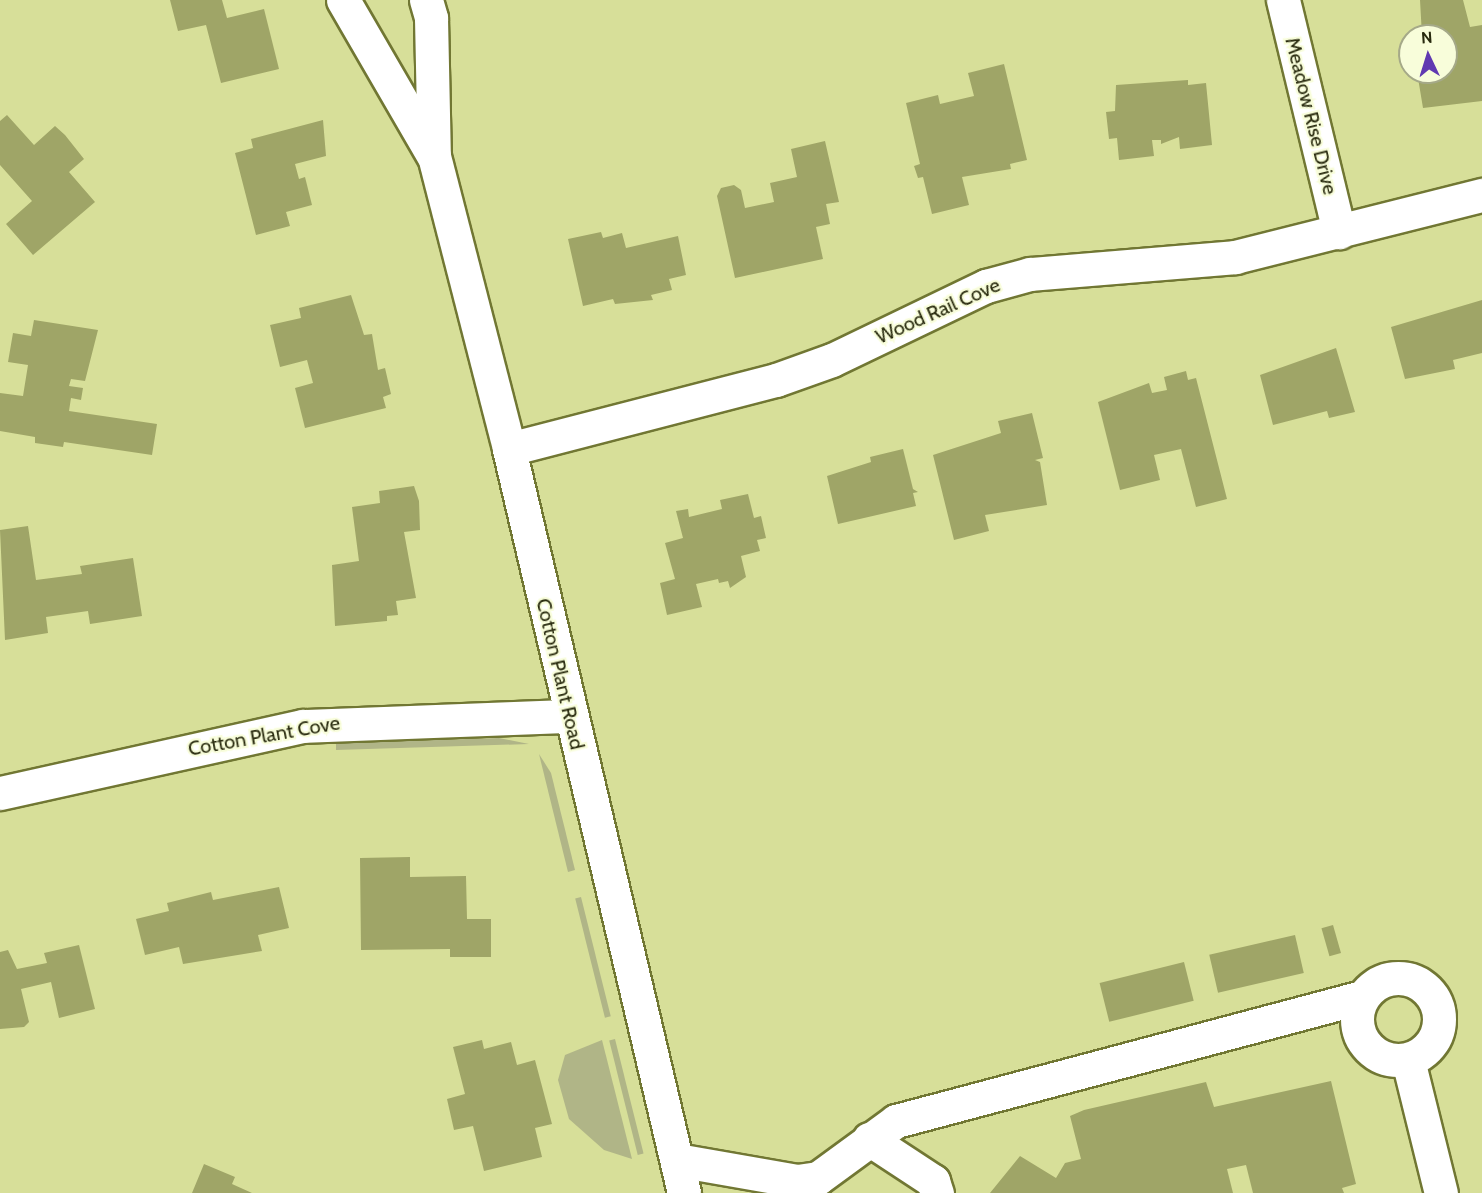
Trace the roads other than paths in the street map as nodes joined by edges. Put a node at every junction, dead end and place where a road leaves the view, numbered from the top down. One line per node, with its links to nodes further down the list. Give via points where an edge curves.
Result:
1 (343, 0): 4 (street, Cotton Plant Road)
2 (426, 0): 4 (street, Cotton Plant Road, via 431,18)
3 (1283, 0): 6 (street, Meadow Rise Drive)
4 (434, 156): 7 (street, Cotton Plant Road)
5 (1482, 195): 6 (street, Wood Rail Cove)
6 (1340, 232): 7 (street, Wood Rail Cove, via 1235,257 1030,274 986,286 832,360 776,380)
7 (509, 449): 8 (street, Cotton Plant Road)
8 (569, 716): 9 (street, Cotton Plant Cove, via 303,726); 13 (street, Cotton Plant Road)
9 (0, 793)
10 (1362, 997): 11 (street, via 1356,1017 1366,1046 1381,1058); 11 (street, via 1384,980 1409,979 1429,991 1440,1015 1439,1030 1432,1044); 12 (street, via 896,1121)
11 (1408, 1060): 17 (street)
12 (869, 1139): 14 (street); 16 (street, via 933,1181)
13 (677, 1160): 14 (street); 15 (street, Cotton Plant Road)
14 (804, 1186)
15 (684, 1193)
16 (937, 1193)
17 (1442, 1193)

